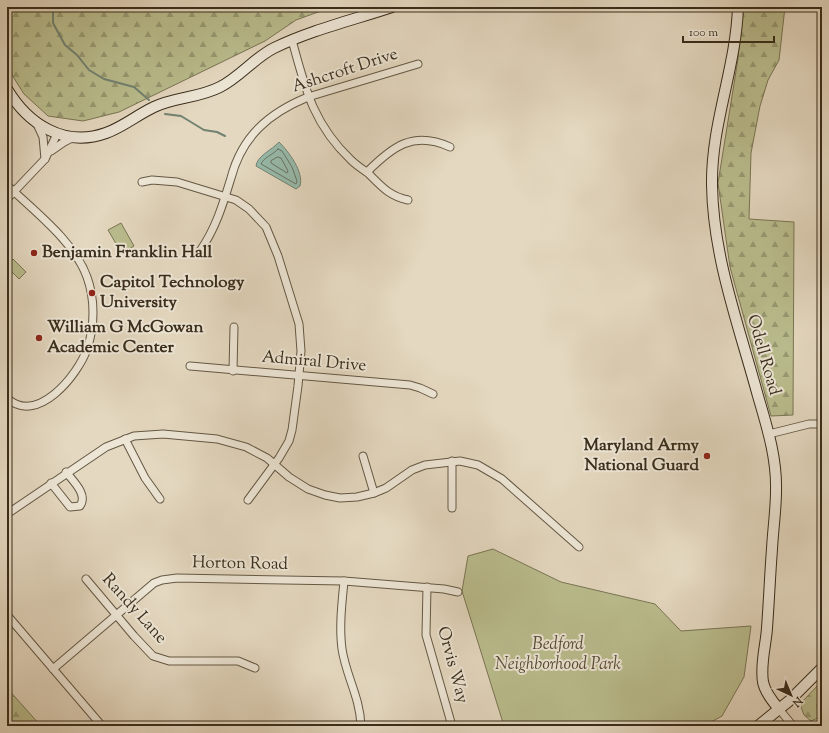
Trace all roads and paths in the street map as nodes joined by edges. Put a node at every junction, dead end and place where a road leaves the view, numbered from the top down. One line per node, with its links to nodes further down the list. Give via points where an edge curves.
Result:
1 (392, 7): 3 (street)
2 (738, 7): 27 (street, Odell Road, via 733,55 713,148 713,214 727,288)
3 (292, 40): 6 (street); 9 (street, via 264,54 228,83 213,91 160,104 106,133 92,137)
4 (418, 64): 6 (street, Ashcroft Drive)
5 (7, 89): 7 (street, via 21,109)
6 (308, 97): 12 (street, via 328,134 351,160); 16 (street, Ashcroft Drive, via 290,104 252,133 236,162)
7 (37, 124): 8 (street); 11 (street)
8 (57, 134): 9 (street); 11 (street)
9 (74, 137): 11 (street)
10 (450, 147): 12 (street, via 428,140 405,142 389,151)
11 (47, 156): 15 (street)
12 (367, 172): 18 (street, via 387,192)
13 (142, 182): 16 (street, via 177,182)
14 (7, 185): 15 (street)
15 (14, 192): 17 (street); 25 (street, via 66,243 80,262 90,286 93,312 92,332 84,356 63,386 43,402 29,407 18,406)
16 (226, 196): 19 (street, Ashcroft Drive, via 210,236); 23 (street, via 249,209 266,227 299,324)
17 (7, 199)
18 (408, 200)
19 (200, 251)
20 (234, 327): 22 (street)
21 (190, 366): 22 (street, Admiral Drive)
22 (233, 371): 23 (street, Admiral Drive)
23 (299, 375): 24 (street, Admiral Drive, via 410,385); 31 (street, via 291,435)
24 (433, 394)
25 (7, 398)
26 (822, 424): 27 (street, via 809,424)
27 (768, 434): 49 (street, Odell Road, via 775,463 776,492 763,681 766,692)
28 (125, 439): 31 (street, via 146,434 163,434 217,439 246,447); 32 (street, via 106,446); 35 (street, via 144,478)
29 (363, 456): 34 (street)
30 (452, 461): 34 (street, via 418,467); 37 (street); 39 (street, via 478,465 494,472)
31 (275, 464): 34 (street, via 299,484 325,495 348,498); 36 (street)
32 (66, 472): 33 (street); 33 (street, via 83,496 83,503 80,506 70,507)
33 (51, 483): 38 (street)
34 (374, 493)
35 (160, 498)
36 (248, 500)
37 (452, 508)
38 (7, 514)
39 (579, 547)
40 (86, 579): 45 (street, Randy Lane)
41 (344, 581): 42 (street, Horton Road); 45 (street, Horton Road, via 169,579 154,583); 51 (street, via 342,648 356,694)
42 (427, 587): 43 (street, Horton Road); 52 (street, Orvis Way, via 426,635)
43 (458, 592)
44 (7, 615): 48 (street)
45 (116, 615): 46 (street, Randy Lane, via 147,650 160,659 238,661); 48 (street, Horton Road)
46 (255, 668)
47 (822, 668): 49 (street)
48 (53, 669): 50 (street)
49 (779, 709): 53 (street); 54 (street)
50 (102, 726)
51 (361, 726)
52 (452, 726)
53 (758, 726)
54 (793, 726)

